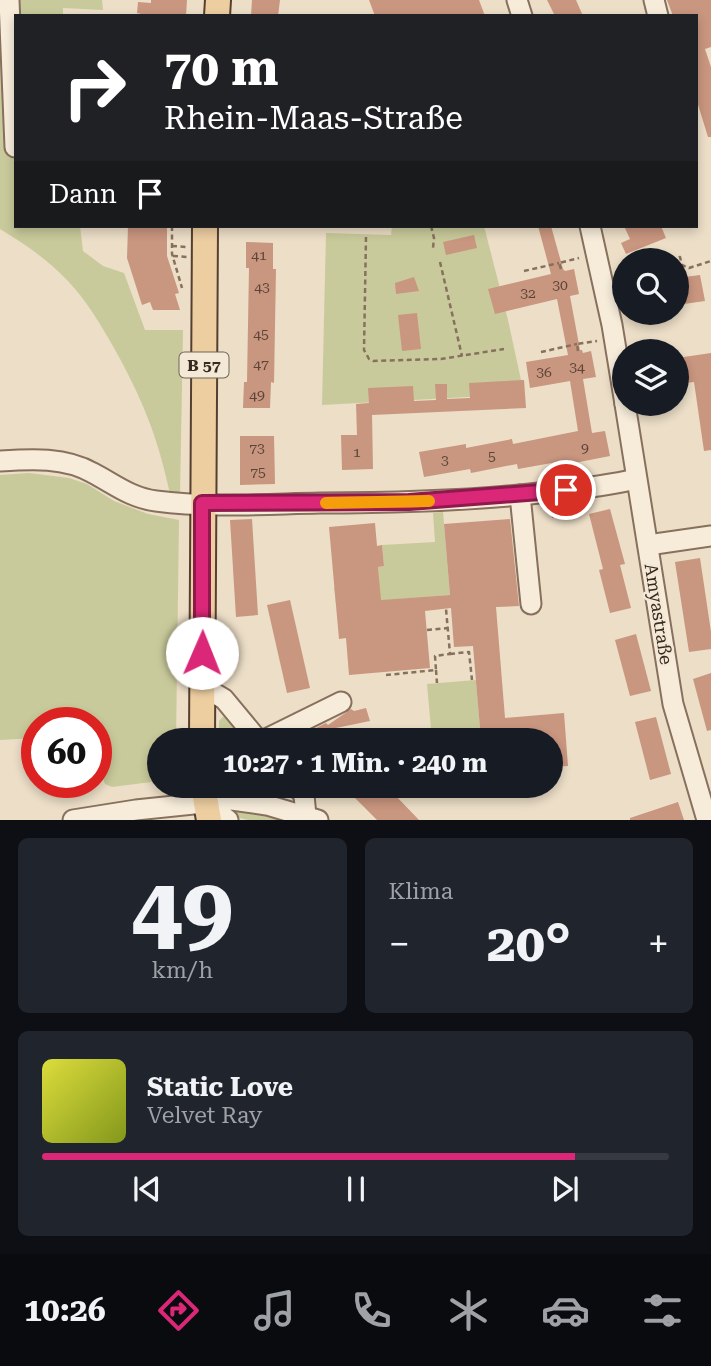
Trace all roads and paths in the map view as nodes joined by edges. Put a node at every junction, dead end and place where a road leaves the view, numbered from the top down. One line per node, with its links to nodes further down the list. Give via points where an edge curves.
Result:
1 (9, 0): 2 (street)
2 (14, 122)
3 (172, 228): 17 (path, via 172,254)
4 (205, 228): 29 (main road, B 57)
5 (432, 228): 8 (path)
6 (590, 228): 9 (street, Amyastraße)
7 (366, 237): 24 (path, via 365,350 369,359)
8 (433, 248)
9 (597, 254): 12 (path); 19 (street, Amyastraße)
10 (711, 261): 13 (path)
11 (440, 262): 24 (path)
12 (559, 262): 14 (path); 15 (path)
13 (689, 268)
14 (561, 269)
15 (524, 271)
16 (187, 276): 17 (path)
17 (179, 279): 18 (path)
18 (182, 288)
19 (614, 338): 20 (path)
20 (577, 344): 22 (path); 23 (path)
21 (504, 349): 24 (path)
22 (578, 351)
23 (541, 352)
24 (462, 356)
25 (627, 416): 27 (street, Amyastraße)
26 (0, 461): 29 (street, via 73,464 144,498)
27 (636, 478): 28 (street); 31 (street, Amyastraße)
28 (520, 495): 29 (street, via 409,502); 32 (street)
29 (202, 503): 43 (main road, B 57)
30 (711, 536): 31 (street)
31 (648, 545): 54 (street, Amyastraße, via 673,704)
32 (531, 604)
33 (446, 609): 34 (path)
34 (448, 628): 35 (path); 36 (path)
35 (427, 630)
36 (450, 654): 38 (path); 41 (path, via 469,653)
37 (429, 656): 38 (path)
38 (435, 656): 39 (path)
39 (436, 670): 40 (path); 42 (path)
40 (386, 675)
41 (472, 680)
42 (437, 683)
43 (202, 686): 45 (main road, B 57); 46 (street, via 224,699)
44 (341, 702): 47 (street)
45 (202, 728)
46 (248, 728)
47 (288, 728)
48 (305, 798): 51 (street)
49 (206, 803): 50 (street); 51 (street, via 239,800); 53 (street)
50 (96, 818): 52 (street)
51 (312, 818)
52 (73, 820)
53 (228, 820)
54 (707, 820)

